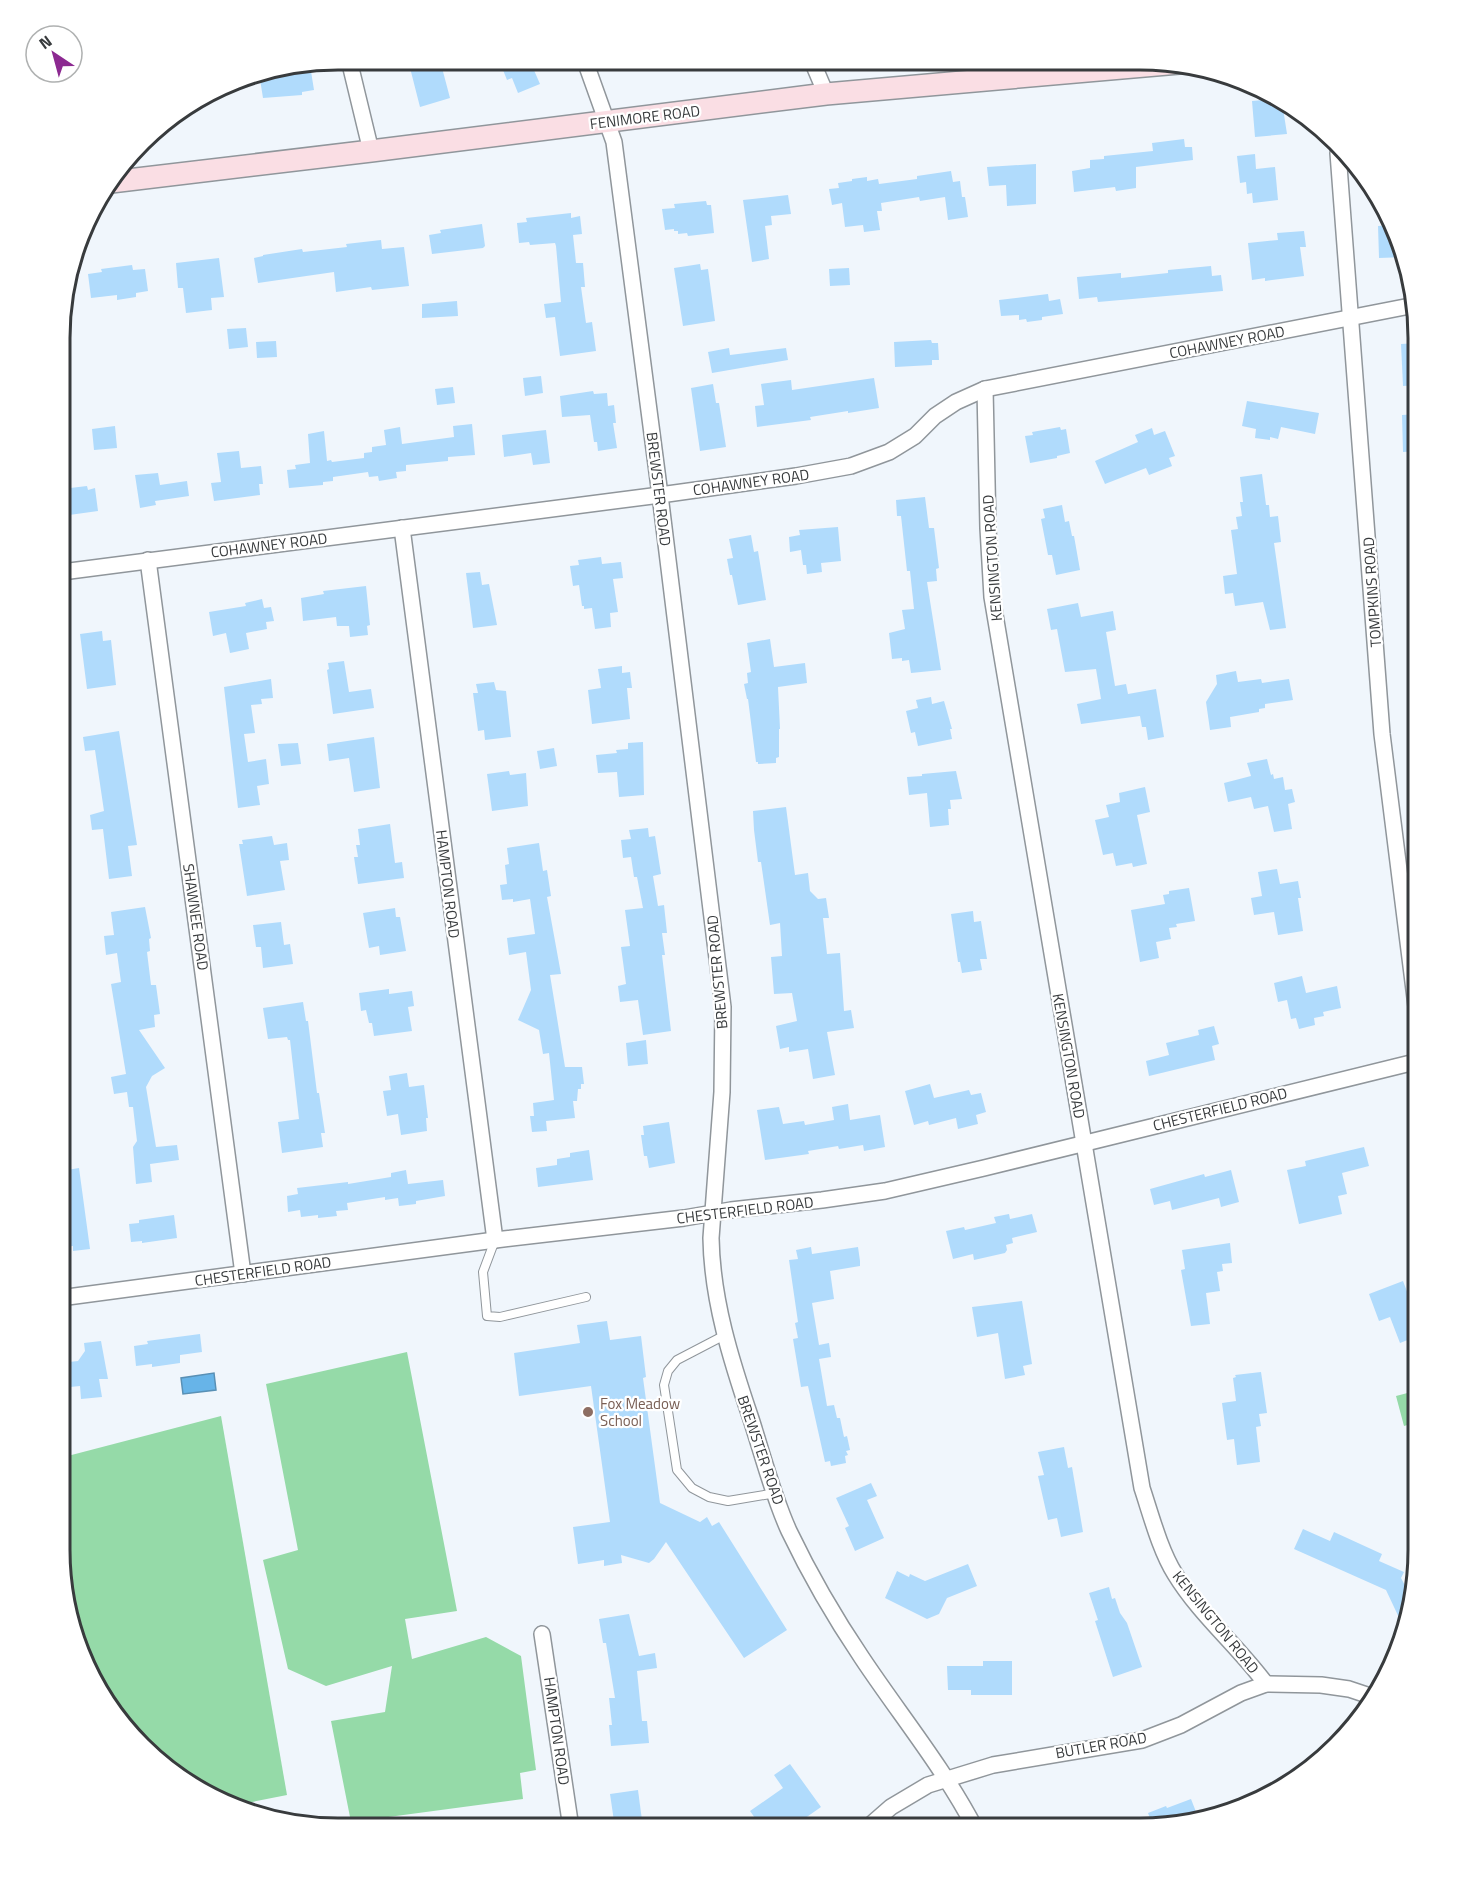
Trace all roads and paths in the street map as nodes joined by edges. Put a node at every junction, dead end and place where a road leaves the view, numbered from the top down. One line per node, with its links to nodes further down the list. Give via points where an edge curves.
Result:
1 (351, 70): 7 (street)
2 (588, 70): 6 (street, BREWSTER ROAD)
3 (816, 70): 5 (street)
4 (1029, 70): 5 (main road, FENIMORE ROAD)
5 (826, 94): 6 (main road, FENIMORE ROAD)
6 (606, 122): 7 (main road, FENIMORE ROAD); 13 (street, BREWSTER ROAD, via 614,142)
7 (371, 151): 9 (main road, FENIMORE ROAD)
8 (1338, 158): 11 (street, TOMPKINS ROAD)
9 (122, 181)
10 (1406, 307): 11 (street, COHAWNEY ROAD)
11 (1350, 318): 12 (street, COHAWNEY ROAD); 17 (street, TOMPKINS ROAD, via 1382,734)
12 (985, 389): 13 (street, COHAWNEY ROAD, via 956,402 934,416 915,436 873,459 796,476); 19 (street, KENSINGTON ROAD, via 992,597)
13 (660, 495): 14 (street, COHAWNEY ROAD); 20 (street, BREWSTER ROAD, via 723,1007 722,1092)
14 (402, 528): 15 (street, COHAWNEY ROAD); 21 (street, HAMPTON ROAD)
15 (148, 560): 16 (street, COHAWNEY ROAD); 22 (street, SHAWNEE ROAD)
16 (70, 571)
17 (1408, 942)
18 (1408, 1064): 19 (street, CHESTERFIELD ROAD)
19 (1083, 1143): 20 (street, CHESTERFIELD ROAD, via 885,1191); 28 (street, KENSINGTON ROAD, via 1148,1507 1178,1579)
20 (713, 1213): 21 (street, CHESTERFIELD ROAD); 25 (street, BREWSTER ROAD, via 712,1259)
21 (495, 1240): 22 (street, CHESTERFIELD ROAD); 24 (lane, via 483,1272 487,1316 500,1317)
22 (243, 1274): 23 (street, CHESTERFIELD ROAD)
23 (70, 1297)
24 (586, 1297)
25 (725, 1335): 26 (street, BREWSTER ROAD); 26 (lane, via 677,1360 668,1371 664,1385 677,1470 692,1488 709,1497 728,1501)
26 (776, 1493): 30 (street, BREWSTER ROAD, via 789,1530 813,1577 862,1658)
27 (542, 1634): 31 (street, HAMPTON ROAD)
28 (1266, 1684): 29 (street, BUTLER ROAD, via 1321,1685); 30 (street, BUTLER ROAD, via 1142,1740 993,1765)
29 (1366, 1695)
30 (948, 1779): 32 (street, BUTLER ROAD, via 910,1795); 33 (street, BREWSTER ROAD)
31 (570, 1818)
32 (878, 1818)
33 (969, 1818)

